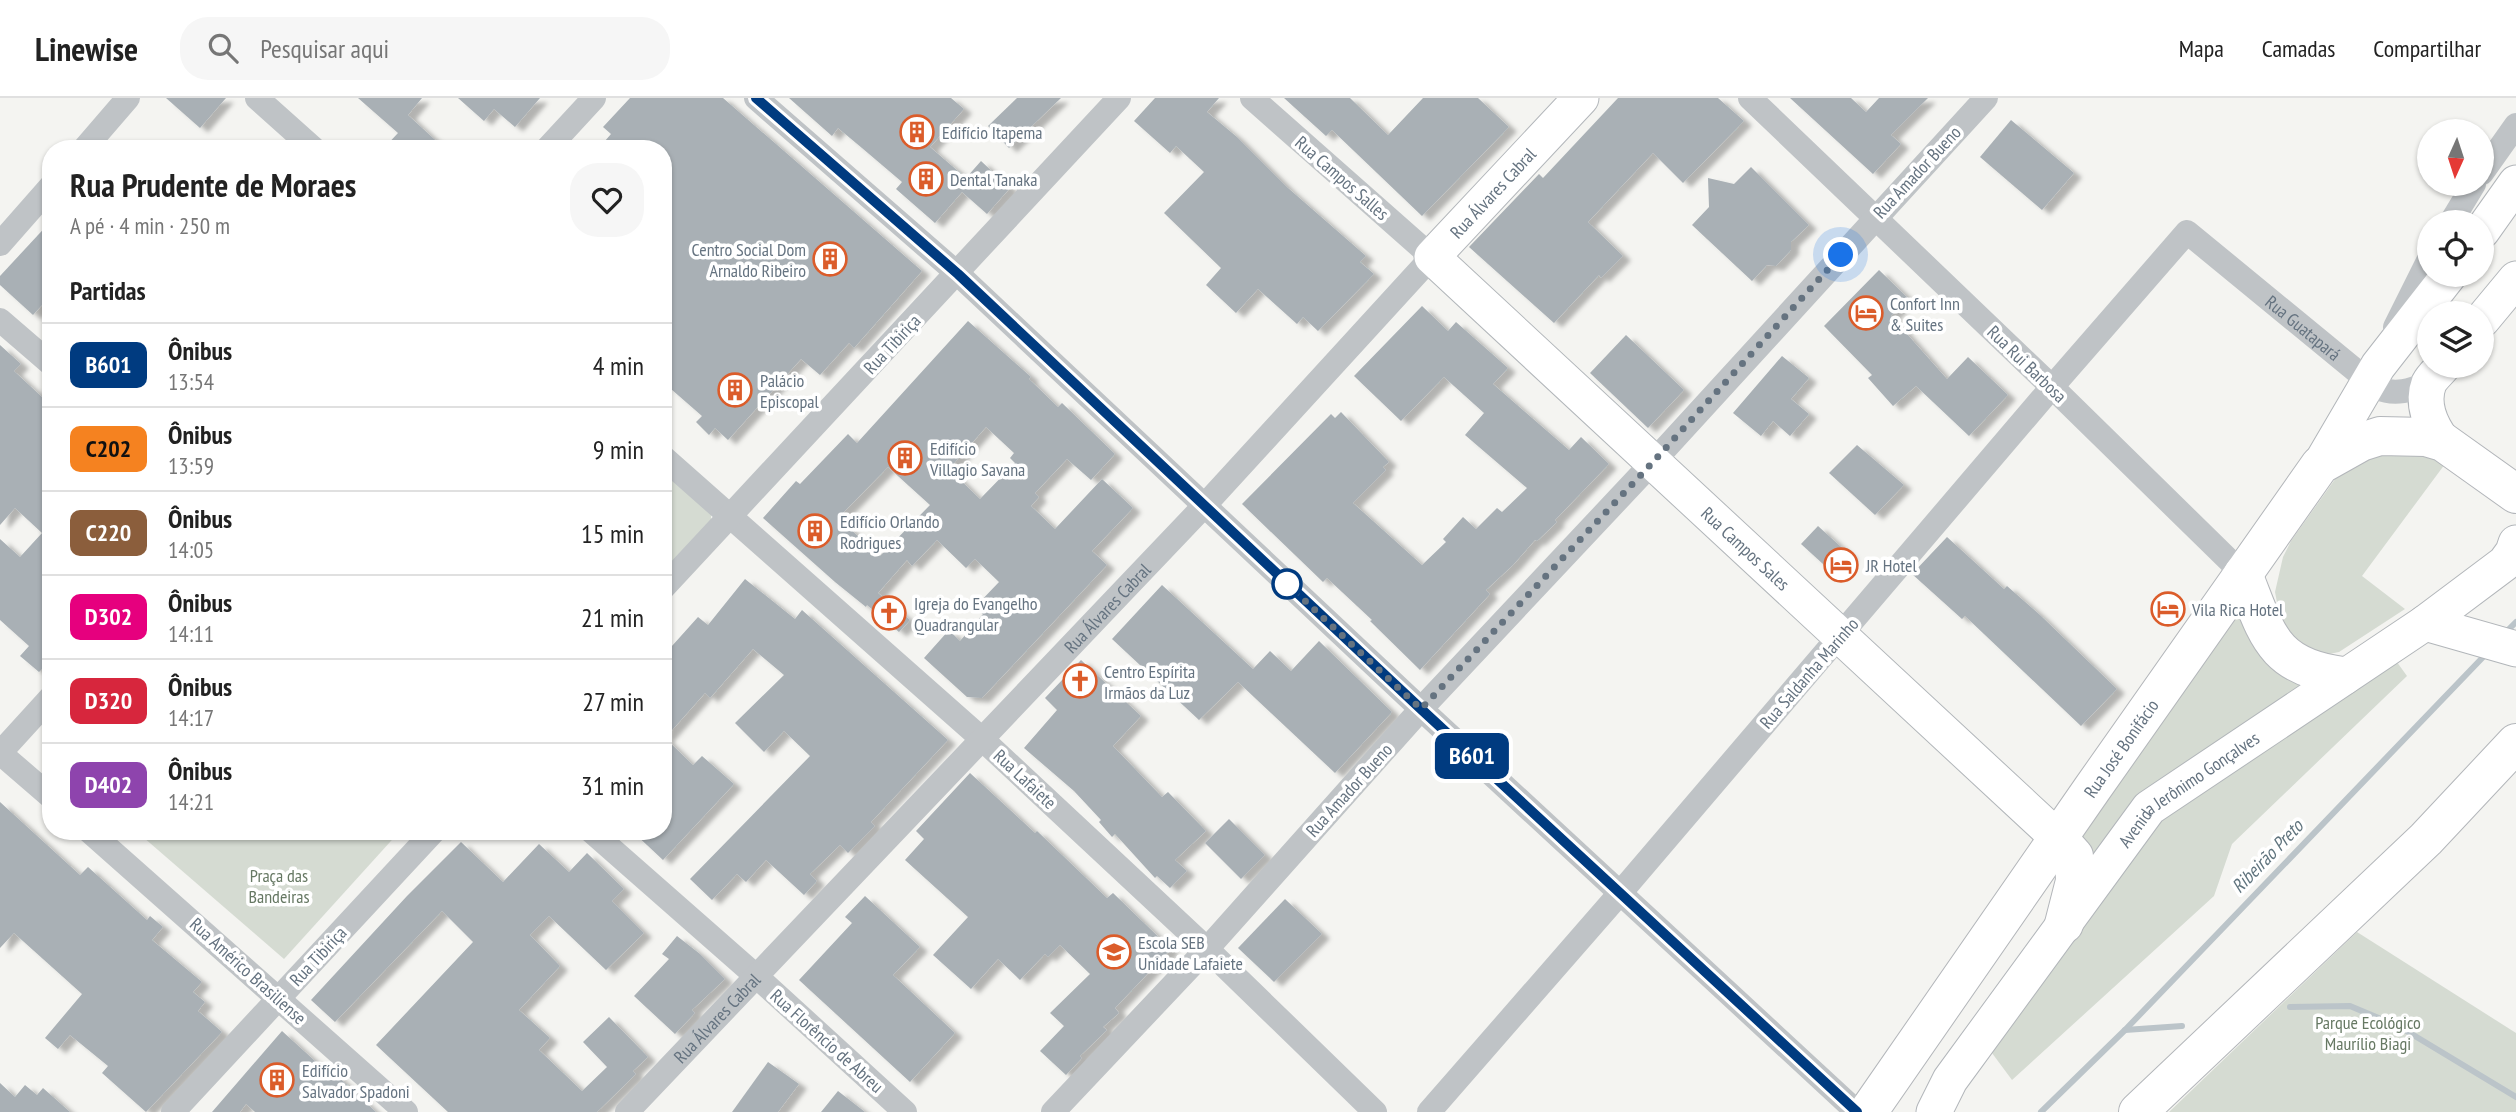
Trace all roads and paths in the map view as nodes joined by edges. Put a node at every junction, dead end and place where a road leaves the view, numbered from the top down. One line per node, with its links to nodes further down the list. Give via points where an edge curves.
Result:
1 (128, 98): 11 (street)
2 (257, 98): 12 (street)
3 (594, 98): 13 (street)
4 (756, 98): 20 (street)
5 (1119, 98): 20 (street, Rua Tibiriça)
6 (1252, 98): 19 (street, Rua Campos Salles)
7 (1581, 98): 19 (main road, Rua Álvares Cabral)
8 (1750, 98): 16 (street, Rua Rui Barbosa)
9 (1986, 98): 16 (street, Rua Amador Bueno)
10 (2516, 125): 14 (street)
11 (91, 140)
12 (304, 140)
13 (555, 140)
14 (2494, 156)
15 (42, 196): 18 (street)
16 (1875, 218): 30 (street, Rua Rui Barbosa); 32 (street, Rua Amador Bueno)
17 (2187, 232): 27 (street, Rua Guatapará); 30 (street, Rua Saldanha Marinho)
18 (0, 244)
19 (1432, 257): 32 (main road, Rua Campos Sales); 36 (street, Rua Álvares Cabral)
20 (958, 274): 36 (street); 37 (street, Rua Tibiriça)
21 (2516, 279): 24 (main road)
22 (2417, 284): 27 (street)
23 (2440, 287): 27 (main road, Rua José Bonifácio)
24 (2494, 306)
25 (0, 320): 26 (street)
26 (42, 356)
27 (2373, 374): 28 (street, Rua Guatapará, via 2388,393 2402,392); 34 (main road, Rua José Bonifácio)
28 (2428, 378)
29 (2435, 378): 31 (main road, via 2427,414)
30 (2052, 387): 39 (street, Rua Rui Barbosa); 42 (street, Rua Saldanha Marinho)
31 (2443, 442): 34 (main road, via 2408,435 2380,436); 35 (main road)
32 (1653, 462): 42 (main road, Rua Campos Sales); 46 (street, Rua Amador Bueno)
33 (672, 465): 37 (street, Rua Lafaiete)
34 (2320, 465): 39 (main road, Rua José Bonifácio)
35 (2515, 497)
36 (1204, 506): 46 (street); 47 (street, Rua Álvares Cabral)
37 (731, 516): 40 (street, Rua Tibiriça); 47 (street, Rua Lafaiete)
38 (2516, 543): 41 (main road, Avenida Jerônimo Gonçalves, via 2505,563)
39 (2242, 574): 44 (main road, via 2277,648 2302,668); 51 (main road, Rua José Bonifácio)
40 (672, 578)
41 (2441, 628): 43 (main road); 44 (main road, Avenida Jerônimo Gonçalves)
42 (1842, 635): 51 (main road, Rua Campos Sales); 55 (street, Rua Saldanha Marinho)
43 (2516, 649)
44 (2343, 676): 56 (main road, Avenida Jerônimo Gonçalves, via 2149,808)
45 (42, 707): 49 (street)
46 (1421, 709): 55 (street); 57 (street, Rua Amador Bueno)
47 (982, 739): 57 (street, Rua Lafaiete); 58 (street, Rua Álvares Cabral)
48 (2516, 743): 70 (main road, via 2426,839)
49 (0, 753): 50 (street)
50 (42, 789)
51 (2058, 838): 56 (main road, via 2074,856 2075,881); 68 (main road, Rua José Bonifácio)
52 (99, 840): 59 (street, Rua Américo Brasiliense)
53 (426, 840): 59 (street, Rua Tibiriça)
54 (601, 840): 58 (street, Rua Florêncio de Abreu)
55 (1621, 892): 66 (street, Rua Saldanha Marinho); 67 (street)
56 (2064, 924): 69 (main road, Avenida Jerônimo Gonçalves, via 1950,1080)
57 (1207, 949): 64 (street, Rua Amador Bueno); 65 (street, Rua Lafaiete)
58 (756, 976): 62 (street, Rua Álvares Cabral); 63 (street, Rua Florêncio de Abreu)
59 (278, 998): 60 (street, Rua Tibiriça); 61 (street, Rua Américo Brasiliense)
60 (173, 1112)
61 (406, 1112)
62 (626, 1112)
63 (905, 1112)
64 (1053, 1112)
65 (1375, 1112)
66 (1429, 1112)
67 (1857, 1112)
68 (1868, 1112)
69 (1934, 1112)
70 (2138, 1112)

